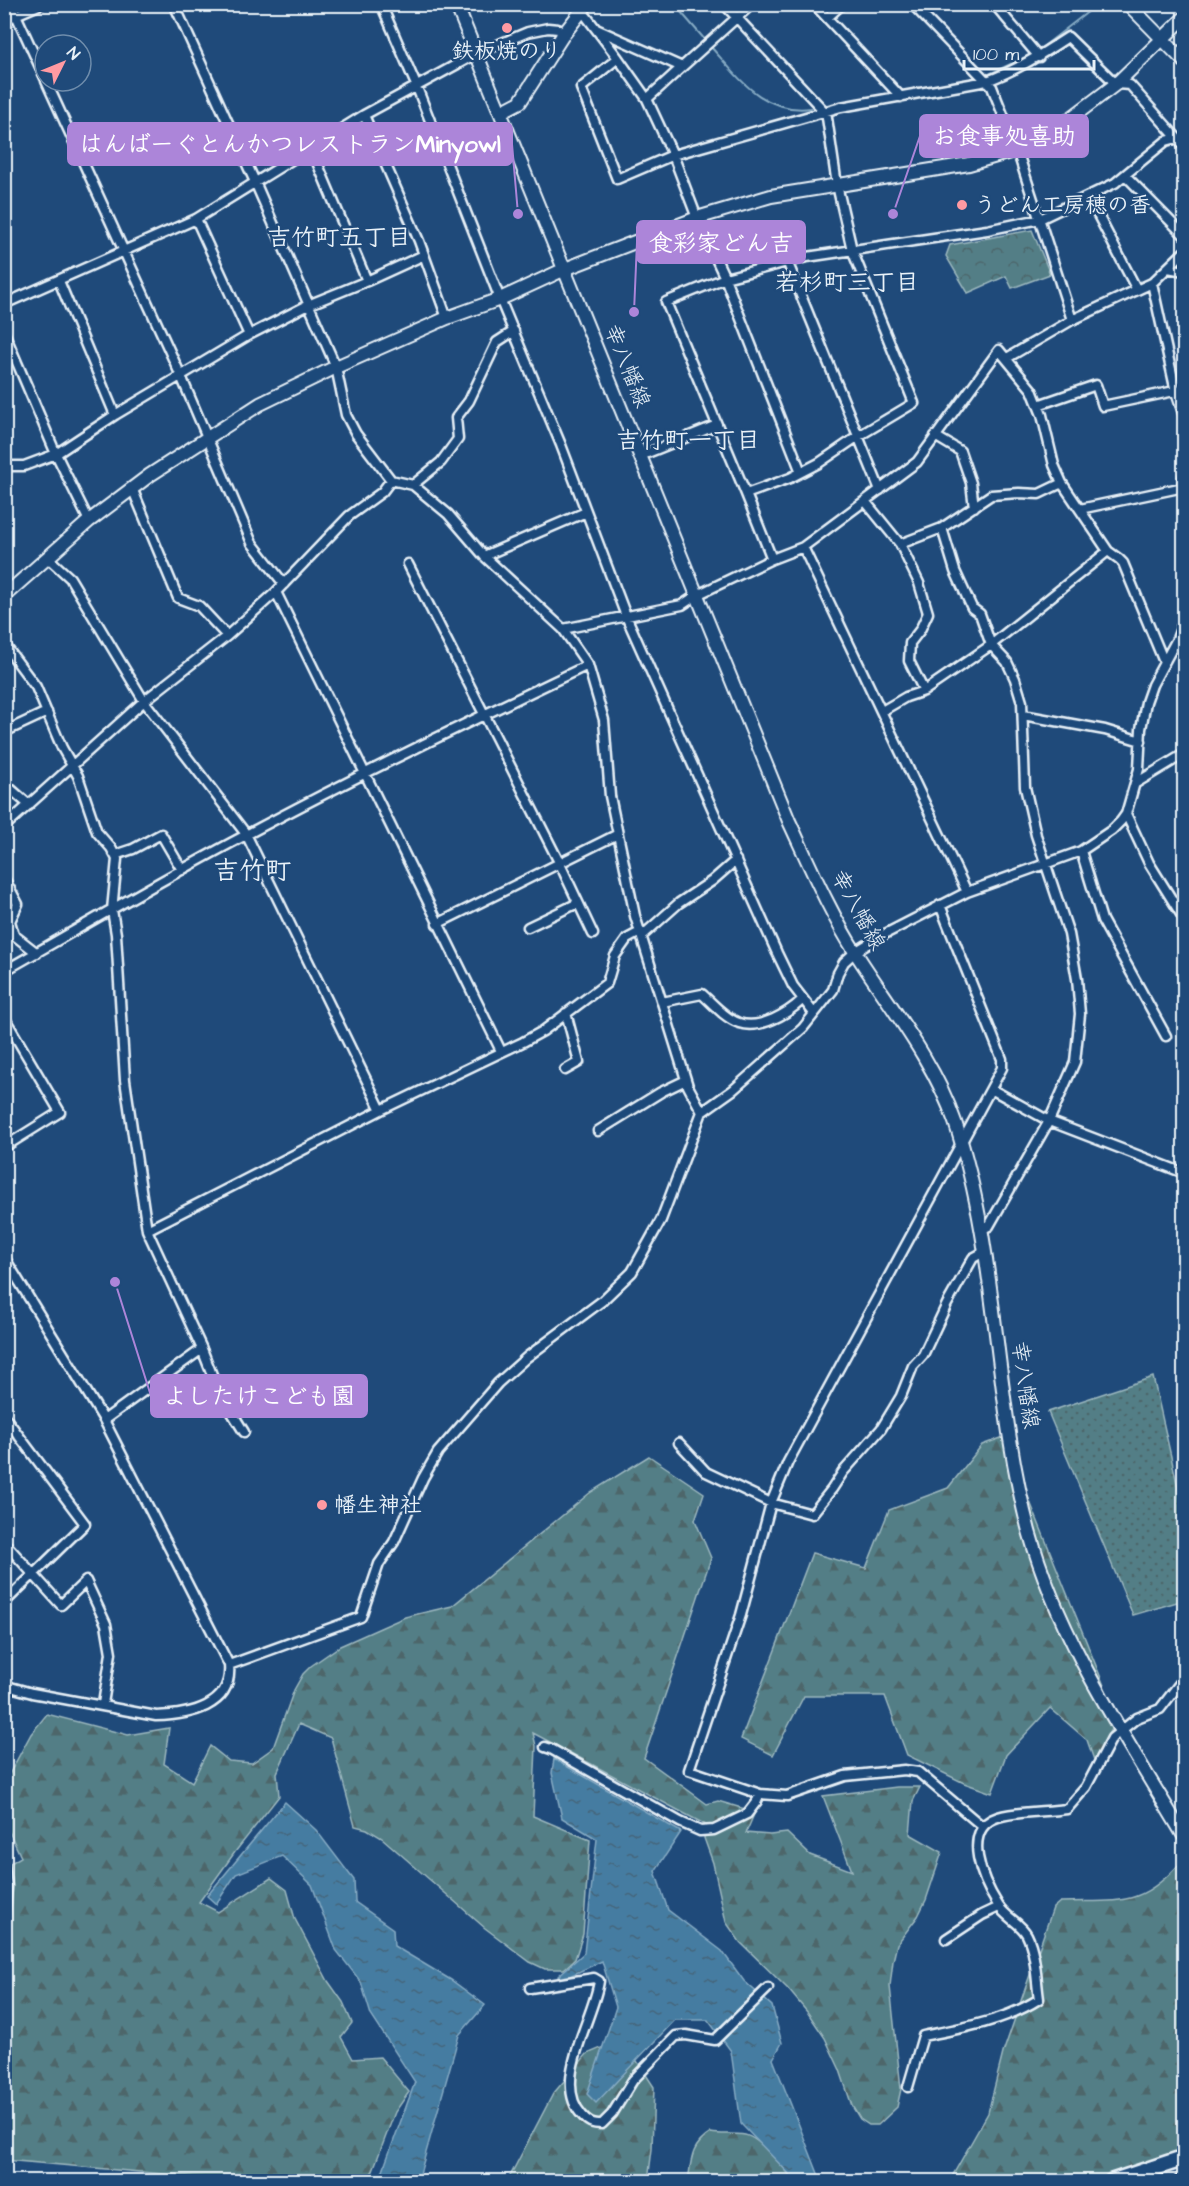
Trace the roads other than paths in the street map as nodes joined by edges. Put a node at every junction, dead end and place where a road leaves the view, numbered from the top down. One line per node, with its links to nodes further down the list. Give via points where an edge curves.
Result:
1 (11, 4): 14 (street)
2 (41, 4): 14 (street)
3 (174, 4): 43 (street)
4 (381, 4): 30 (street)
5 (456, 4): 23 (street, 幸八幡線)
6 (724, 4): 17 (street)
7 (752, 4): 17 (street)
8 (814, 4): 15 (street)
9 (842, 4): 15 (street)
10 (912, 4): 28 (street)
11 (994, 4): 24 (street)
12 (1128, 4): 21 (street)
13 (582, 6): 19 (street); 20 (street)
14 (16, 15): 18 (street); 22 (street)
15 (827, 18): 32 (street)
16 (1185, 18): 21 (street)
17 (737, 19): 27 (street); 34 (street)
18 (4, 20)
19 (596, 28): 25 (street); 27 (street)
20 (563, 36): 23 (street, via 558,29 528,32); 35 (street, via 520,102)
21 (1162, 40): 26 (street); 29 (street)
22 (33, 52)
23 (476, 54): 30 (street); 35 (street, 幸八幡線)
24 (1039, 57): 28 (street); 29 (street, via 1068,37)
25 (618, 58): 33 (street); 41 (street, via 581,88 617,179)
26 (1185, 61)
27 (682, 67): 33 (street)
28 (987, 81): 32 (street); 40 (street)
29 (1116, 84): 37 (street, via 1130,85); 40 (street, via 1062,125)
30 (416, 85): 36 (street); 63 (street)
31 (52, 93): 51 (street)
32 (901, 97): 34 (street)
33 (647, 99): 41 (street)
34 (825, 111): 41 (street); 44 (street)
35 (501, 112): 56 (street, 幸八幡線)
36 (364, 115): 39 (street); 53 (street)
37 (1177, 138): 38 (street); 42 (street, via 1166,141)
38 (1185, 147)
39 (311, 148): 43 (street); 60 (street)
40 (1017, 150): 44 (street, via 969,164); 48 (street)
41 (673, 155): 46 (street)
42 (1125, 175): 45 (street); 49 (street)
43 (255, 182): 47 (street); 65 (street)
44 (837, 185): 46 (street, via 771,196); 50 (street)
45 (1088, 196): 48 (street); 62 (street)
46 (697, 218): 56 (street); 58 (street)
47 (196, 219): 51 (street); 70 (street)
48 (1040, 219): 50 (street, via 987,231); 67 (street)
49 (1185, 235)
50 (852, 249): 54 (street); 81 (street, via 914,403)
51 (124, 250): 59 (street); 73 (street)
52 (1185, 252): 55 (street)
53 (424, 255): 60 (street); 66 (street)
54 (787, 261): 58 (street); 81 (street)
55 (1168, 268): 57 (street); 61 (street)
56 (565, 269): 63 (street); 83 (street, 幸八幡線)
57 (1185, 271)
58 (724, 278): 78 (street, via 666,302); 85 (street)
59 (59, 281): 64 (street); 76 (street)
60 (367, 281): 65 (street)
61 (1152, 283): 62 (street); 74 (street)
62 (1137, 291): 67 (street)
63 (500, 299): 66 (street); 68 (street)
64 (4, 304)
65 (308, 305): 70 (street); 72 (street)
66 (447, 318): 72 (street)
67 (1072, 320): 71 (street)
68 (514, 331): 89 (street, via 497,342 469,401 456,418 458,439 441,462); 97 (street)
69 (4, 332): 82 (street)
70 (249, 335): 73 (street)
71 (1007, 358): 75 (street, via 1032,390); 79 (street, via 999,350)
72 (336, 367): 80 (street, via 260,404); 87 (street, via 346,415)
73 (181, 376): 76 (street); 80 (street)
74 (1180, 390): 75 (street, via 1103,406 1096,385); 77 (street)
75 (1038, 405): 88 (street)
76 (115, 415): 82 (street)
77 (1185, 416)
78 (717, 425): 83 (street); 93 (street)
79 (935, 436): 92 (street, via 917,462); 95 (street, via 960,451)
80 (206, 437): 90 (street); 107 (street, via 252,543)
81 (857, 437): 85 (street); 92 (street)
82 (56, 454): 84 (street, via 24,466); 98 (street)
83 (640, 456): 109 (street, 幸八幡線)
84 (4, 466)
85 (801, 472): 93 (street)
86 (1185, 475): 91 (street)
87 (392, 480): 89 (street); 107 (street, via 349,516)
88 (1062, 483): 95 (street, via 1039,494 991,495); 96 (street)
89 (413, 485): 103 (street, via 448,514)
90 (132, 488): 98 (street); 115 (street, via 178,598 199,606)
91 (1184, 488): 96 (street)
92 (880, 490): 94 (street)
93 (746, 494): 105 (street)
94 (865, 501): 100 (street); 101 (street)
95 (974, 507): 99 (street)
96 (1080, 509): 102 (street)
97 (586, 512): 103 (street); 111 (street)
98 (89, 521): 104 (street)
99 (942, 528): 100 (street); 117 (street, via 955,571 972,608 980,614)
100 (900, 544): 120 (street, via 928,613 910,643 909,661)
101 (803, 547): 105 (street); 122 (street)
102 (1108, 551): 117 (street); 118 (street, via 1123,563)
103 (484, 556): 113 (street)
104 (47, 557): 110 (street); 121 (street, via 70,578)
105 (772, 559): 109 (street)
106 (408, 564): 125 (street)
107 (284, 584): 108 (street)
108 (276, 592): 115 (street); 130 (street)
109 (697, 595): 111 (street, via 682,605); 154 (street, 幸八幡線, via 789,821)
110 (4, 596)
111 (626, 616): 113 (street); 140 (street)
112 (1185, 620): 114 (street)
113 (563, 629): 119 (street)
114 (1183, 632): 118 (street)
115 (227, 636): 121 (street)
116 (4, 644): 123 (street, via 36,687)
117 (991, 645): 120 (street); 124 (street, via 1007,662 1015,679)
118 (1164, 662): 127 (street, via 1146,702)
119 (588, 665): 125 (street); 137 (street, via 604,720 610,795)
120 (924, 691): 122 (street)
121 (144, 701): 129 (street); 136 (street)
122 (882, 711): 145 (street)
123 (47, 712): 126 (street); 129 (street)
124 (1023, 715): 127 (street); 141 (street, via 1025,787)
125 (483, 716): 130 (street); 142 (street)
126 (4, 732)
127 (1141, 741): 132 (street)
128 (1185, 754): 132 (street)
129 (73, 765): 133 (street); 139 (street, via 97,832)
130 (366, 773): 136 (street); 150 (street)
131 (4, 783): 133 (street)
132 (1136, 783): 134 (street)
133 (28, 805): 135 (street)
134 (1126, 814): 138 (street, via 1112,830); 149 (street, via 1149,863)
135 (4, 826)
136 (246, 834): 143 (street); 167 (street)
137 (618, 834): 142 (street); 153 (street)
138 (1081, 851): 141 (street); 162 (street, via 1102,920)
139 (115, 855): 143 (street, via 161,834); 148 (street)
140 (736, 860): 153 (street); 157 (street)
141 (1046, 863): 145 (street); 169 (street, via 1069,934 1080,1014 1075,1062)
142 (560, 864): 146 (street); 150 (street)
143 (182, 870): 148 (street)
144 (4, 878): 155 (street, via 18,904 10,921 14,935)
145 (968, 892): 147 (street)
146 (578, 903): 151 (street); 152 (street)
147 (940, 905): 154 (street); 166 (street, via 1002,1059 1002,1068)
148 (112, 910): 155 (street); 174 (street, via 125,1080)
149 (1185, 919)
150 (437, 924): 163 (street)
151 (528, 927)
152 (592, 934)
153 (641, 934): 158 (street); 160 (street, via 627,939 615,956 607,983)
154 (855, 952): 159 (street, via 844,962 832,990); 171 (street, 幸八幡線, via 931,1070)
155 (37, 953): 156 (street)
156 (4, 971)
157 (802, 1000): 158 (street, via 765,1023 752,1025 726,1016 702,994); 159 (street)
158 (662, 1002): 165 (street)
159 (813, 1012): 168 (street, via 803,1028)
160 (566, 1013): 163 (street, via 533,1036); 164 (street, via 579,1062)
161 (4, 1017): 172 (street, via 60,1112)
162 (1166, 1036)
163 (501, 1051): 167 (street)
164 (565, 1070)
165 (686, 1080): 168 (street); 170 (street)
166 (991, 1089): 169 (street); 171 (street)
167 (381, 1110): 174 (street)
168 (702, 1112): 187 (street, via 661,1220 632,1272 602,1301 498,1383 438,1452 394,1542 379,1564 361,1617)
169 (1049, 1121): 173 (street); 175 (street, via 989,1226)
170 (598, 1131)
171 (961, 1142): 175 (street, 幸八幡線); 183 (street, via 788,1462)
172 (4, 1147)
173 (1185, 1173)
174 (147, 1230): 178 (street)
175 (981, 1230): 176 (street, 幸八幡線)
176 (984, 1252): 183 (street, via 973,1258 881,1429 812,1514); 191 (street, 幸八幡線, via 1012,1445 1029,1529 1068,1635)
177 (4, 1257): 180 (street)
178 (202, 1349): 180 (street); 181 (street, via 218,1390)
179 (4, 1416): 185 (street, via 85,1524)
180 (104, 1420): 187 (street)
181 (244, 1432)
182 (679, 1443): 183 (street, via 706,1472)
183 (771, 1503): 193 (street, via 741,1615 689,1770)
184 (4, 1542): 185 (street)
185 (32, 1574): 186 (street); 190 (street, via 62,1605 86,1581 106,1624 111,1653)
186 (4, 1603)
187 (229, 1665): 190 (street, via 225,1691 212,1703 193,1711 156,1716)
188 (1185, 1678): 191 (street, via 1160,1709)
189 (6, 1687): 190 (street)
190 (103, 1704)
191 (1120, 1730): 194 (street, via 1086,1787 1067,1809 996,1818); 195 (street, 幸八幡線)
192 (544, 1747): 193 (street, via 700,1831 714,1830 747,1814)
193 (760, 1794): 194 (street, via 787,1796 845,1776 918,1772)
194 (983, 1827): 197 (street, via 978,1837 978,1858)
195 (1185, 1836)
196 (4, 1864): 198 (street)
197 (999, 1907): 199 (street); 202 (street, via 1027,1934 1039,1999 980,2025 923,2036)
198 (5, 1920)
199 (945, 1939)
200 (530, 1988): 201 (street, via 594,1978 599,1982 574,2060 571,2091 577,2110 593,2124 602,2124 612,2114 633,2080 676,2036 715,2040)
201 (766, 1990)
202 (908, 2087)
203 (1185, 2158): 204 (highway)
204 (1112, 2181)

